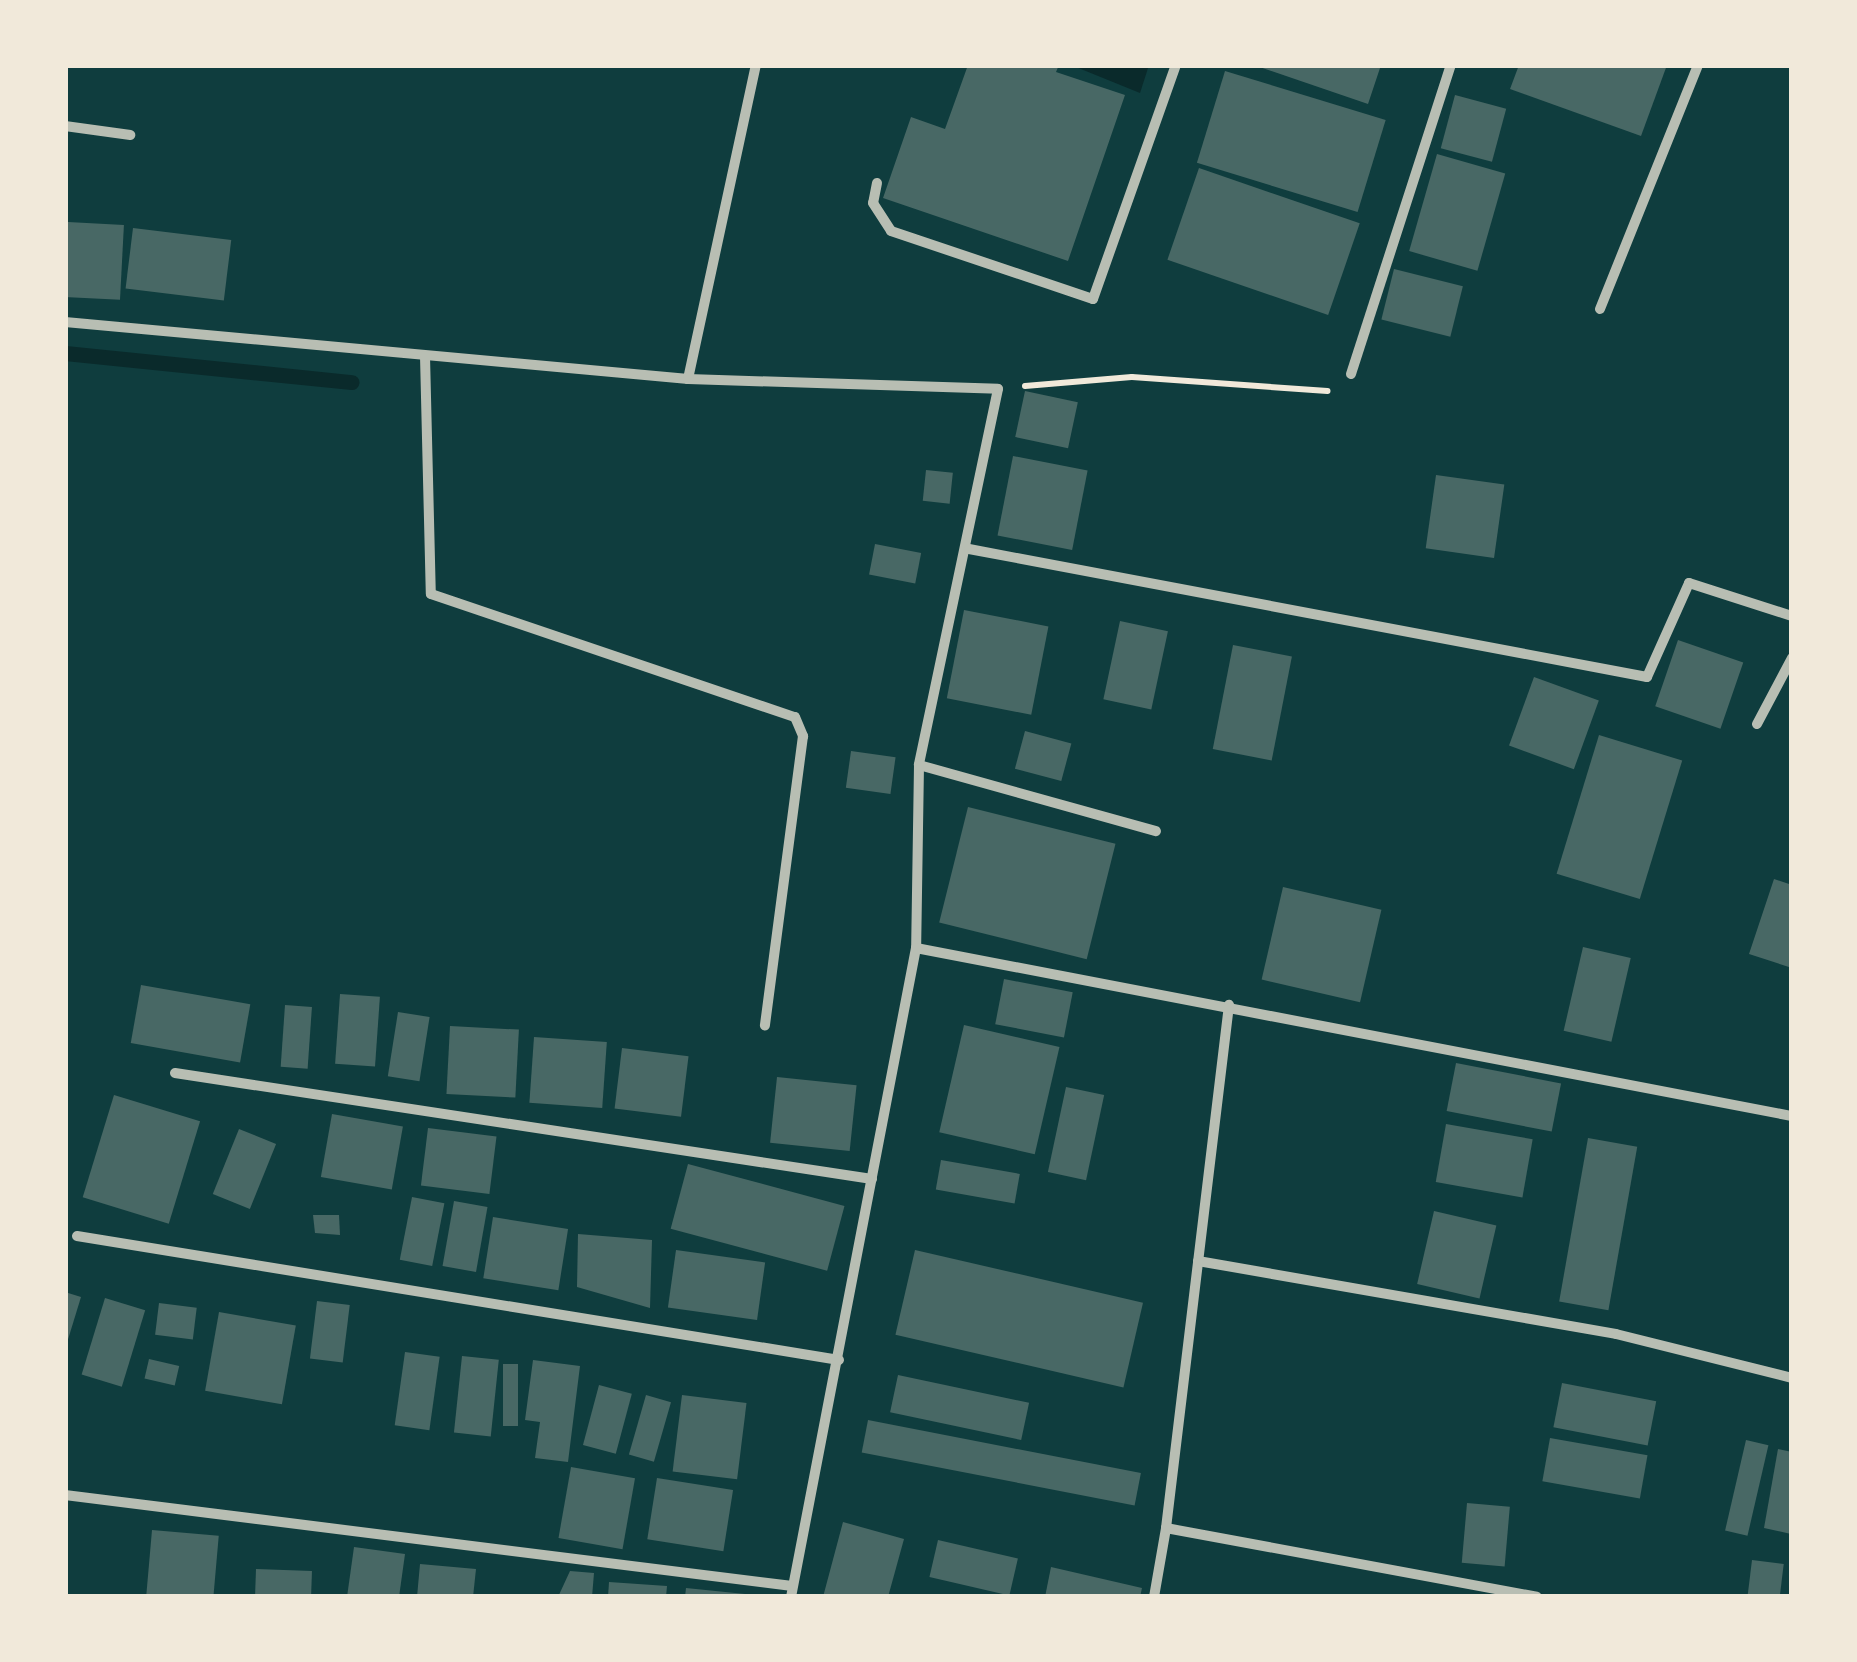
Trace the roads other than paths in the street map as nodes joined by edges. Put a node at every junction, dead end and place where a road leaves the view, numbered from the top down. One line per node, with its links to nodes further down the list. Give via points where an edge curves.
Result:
1 (756, 65): 12 (street)
2 (1176, 65): 7 (street, via 1093,299 891,231 872,203)
3 (1451, 65): 11 (street)
4 (1698, 65): 8 (street)
5 (65, 126): 6 (street)
6 (130, 135)
7 (877, 183)
8 (1600, 309)
9 (65, 322): 10 (street)
10 (426, 356): 12 (street); 21 (street, via 424,579 431,594 795,717 803,736)
11 (1350, 374)
12 (688, 379): 13 (street, via 998,389)
13 (968, 549): 14 (street, via 1647,677 1689,583); 17 (street)
14 (1792, 616)
15 (1792, 658): 16 (street)
16 (1757, 724)
17 (919, 765): 18 (street); 19 (street)
18 (1156, 831)
19 (916, 948): 20 (street); 24 (street)
20 (1229, 1005): 23 (street); 26 (street)
21 (765, 1026)
22 (175, 1073): 24 (street)
23 (1792, 1116)
24 (872, 1179): 27 (street)
25 (77, 1236): 27 (street)
26 (1198, 1262): 28 (street, via 1616,1334); 30 (street)
27 (839, 1360): 31 (street)
28 (1792, 1378)
29 (65, 1495): 31 (street)
30 (1166, 1528): 32 (street); 33 (street)
31 (792, 1591)
32 (1154, 1597)
33 (1536, 1597)

